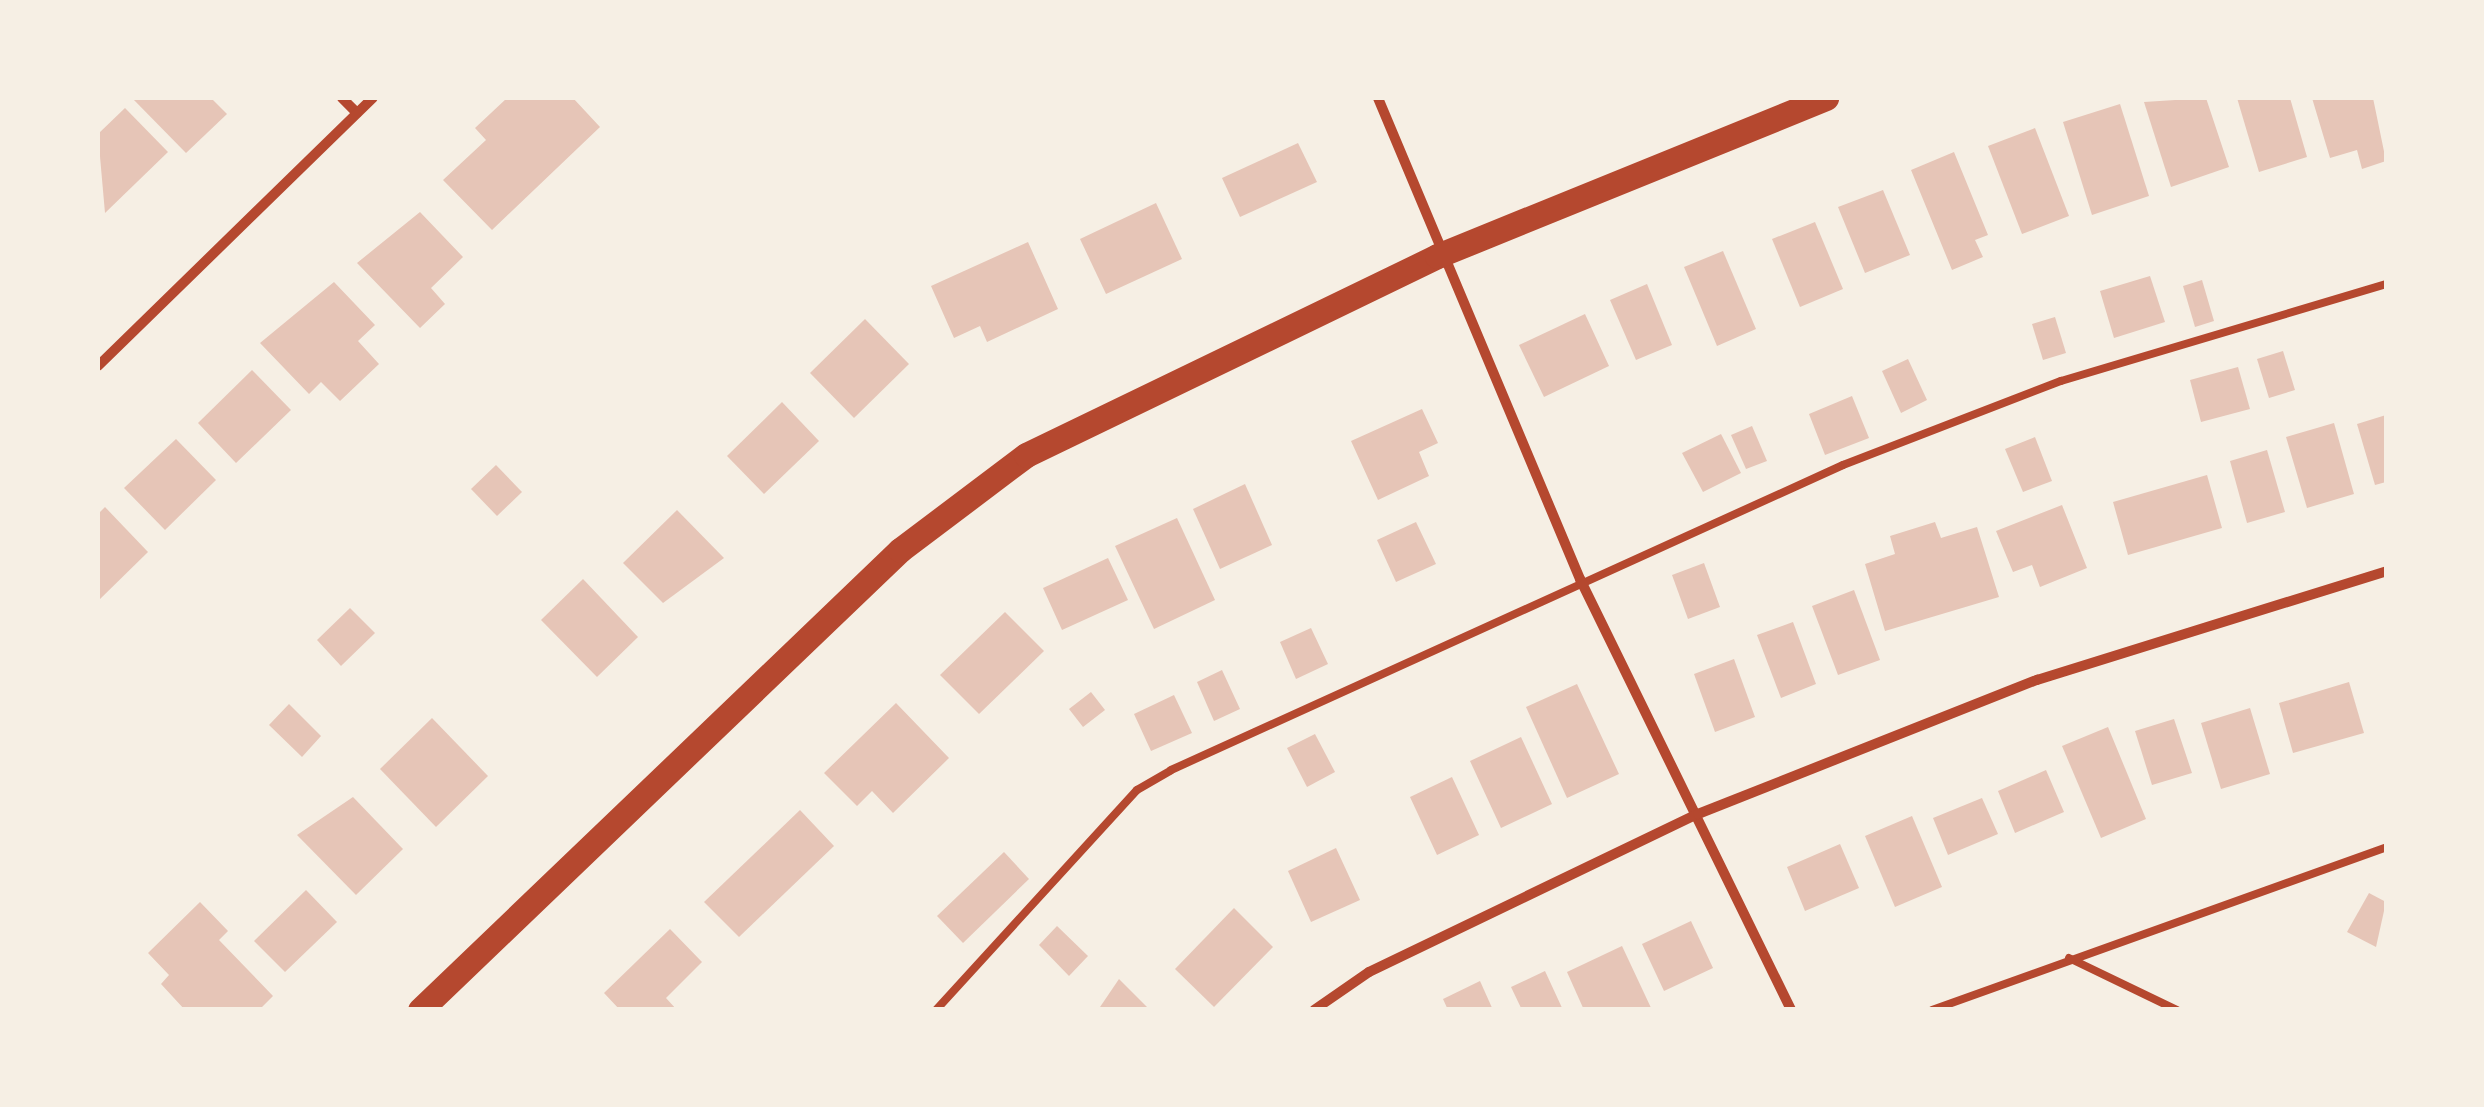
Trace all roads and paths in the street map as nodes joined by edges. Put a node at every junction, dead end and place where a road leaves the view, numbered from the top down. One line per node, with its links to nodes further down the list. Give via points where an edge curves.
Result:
1 (342, 98): 5 (street)
2 (373, 98): 5 (street)
3 (1378, 98): 6 (street)
4 (1826, 98): 6 (main road)
5 (357, 113): 8 (street)
6 (1437, 256): 10 (street); 14 (main road, via 1090,418 962,498)
7 (2386, 284): 10 (lane, via 2062,381)
8 (98, 366)
9 (2386, 571): 11 (street, via 2037,680)
10 (1580, 579): 11 (street); 15 (lane, via 1137,790)
11 (1698, 814): 16 (street, via 1369,972); 17 (street)
12 (2386, 847): 13 (lane)
13 (2069, 958): 18 (lane); 19 (lane)
14 (420, 1010)
15 (936, 1010)
16 (1314, 1010)
17 (1790, 1010)
18 (1932, 1010)
19 (2177, 1010)

